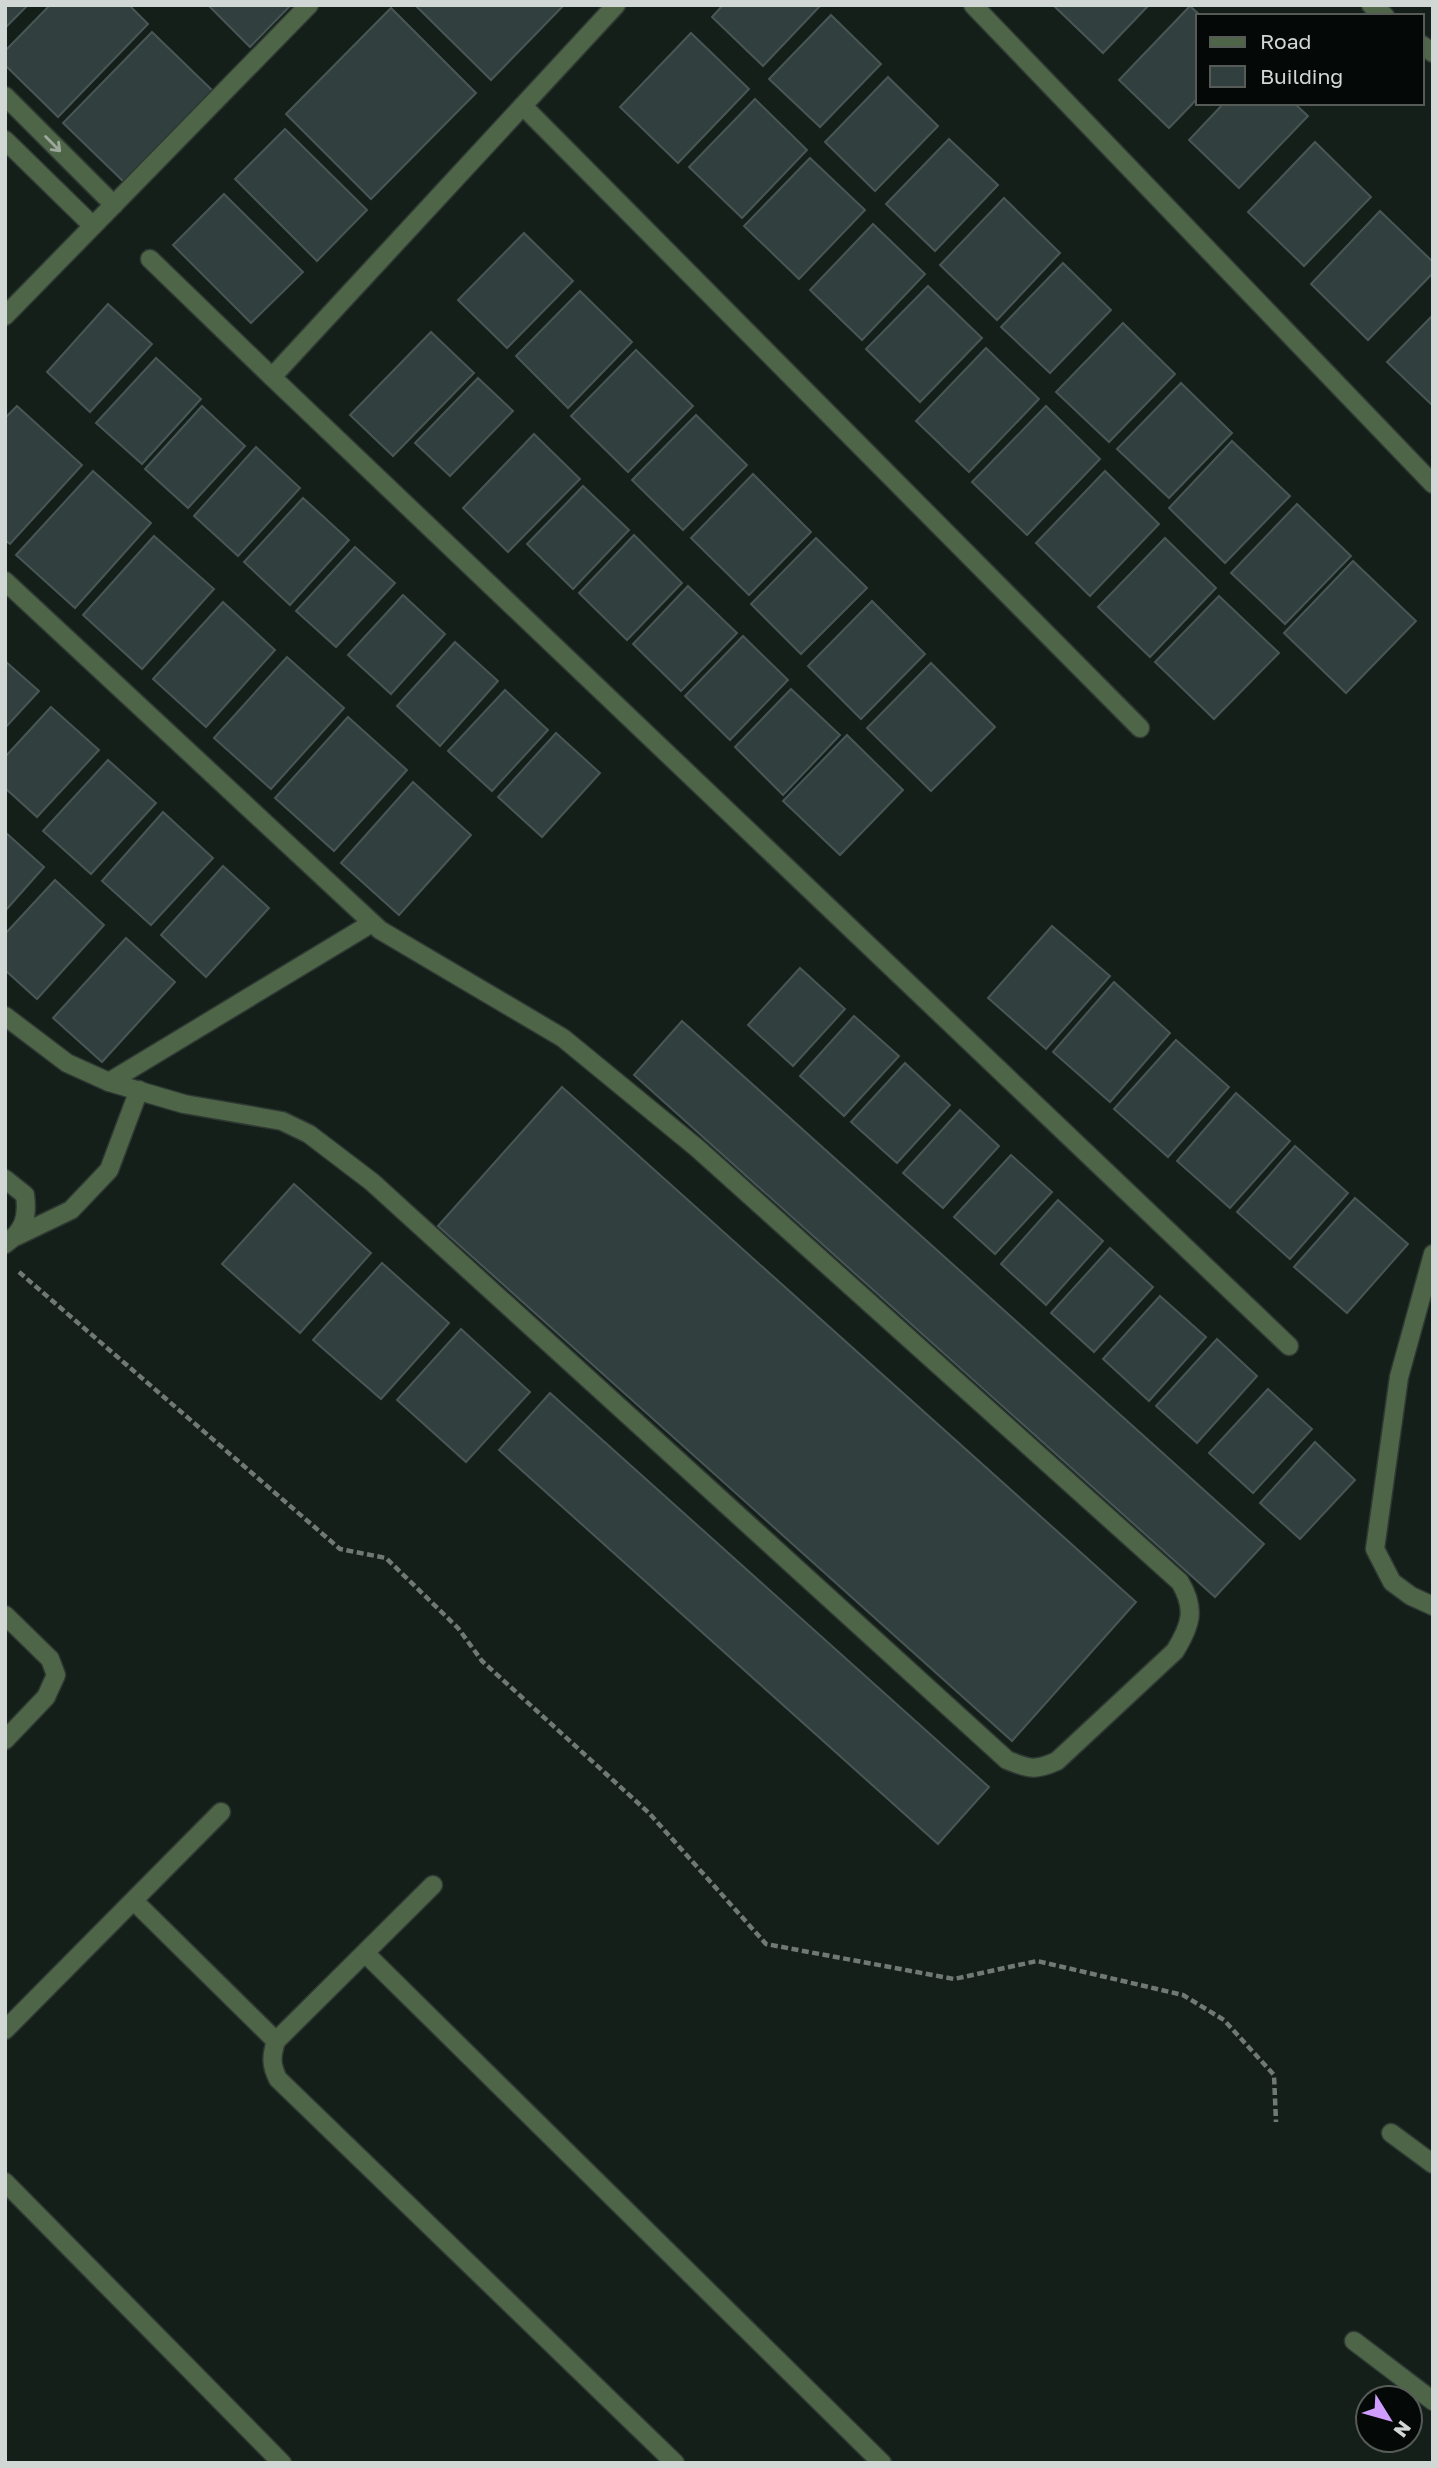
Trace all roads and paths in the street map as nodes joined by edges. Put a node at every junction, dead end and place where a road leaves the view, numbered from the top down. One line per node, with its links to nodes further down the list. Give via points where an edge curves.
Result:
1 (309, 5): 7 (street)
2 (616, 5): 5 (street)
3 (973, 5): 12 (street)
4 (5, 96): 7 (street, one-way to 7)
5 (523, 106): 11 (street); 14 (street)
6 (5, 140): 8 (street)
7 (114, 205): 8 (street)
8 (93, 226): 10 (street)
9 (150, 259): 11 (street)
10 (5, 316)
11 (272, 377): 23 (street)
12 (1433, 484)
13 (5, 581): 15 (street)
14 (1140, 728)
15 (372, 923): 17 (street); 18 (street, via 563,1038 697,1148 1180,1582 1191,1610 1185,1636 1175,1651 1057,1761 1028,1769 1007,1760 331,1149 282,1121 184,1104)
16 (5, 1016): 17 (street, via 67,1063)
17 (109, 1082): 18 (street)
18 (139, 1090): 20 (street, via 109,1170 71,1210)
19 (5, 1179): 20 (street, via 25,1195 27,1213)
20 (11, 1240)
21 (1433, 1254): 24 (street, via 1399,1377 1375,1549 1392,1582)
22 (15, 1269): 33 (path, via 340,1549 386,1558 458,1628 482,1661 649,1812 766,1944 954,1979 1037,1961 1183,1995 1224,2021 1273,2075)
23 (1289, 1346)
24 (1433, 1606)
25 (5, 1615): 26 (street, via 50,1659 56,1675 46,1697)
26 (5, 1740)
27 (221, 1812): 29 (street)
28 (433, 1885): 30 (street)
29 (135, 1902): 31 (street); 32 (street)
30 (365, 1953): 32 (street); 41 (street)
31 (5, 2030)
32 (276, 2041): 40 (street, via 271,2057 278,2080)
33 (1276, 2122)
34 (1391, 2133): 35 (street)
35 (1433, 2164)
36 (5, 2182): 39 (street)
37 (1354, 2341): 38 (street)
38 (1433, 2401)
39 (282, 2463)
40 (675, 2463)
41 (883, 2463)

